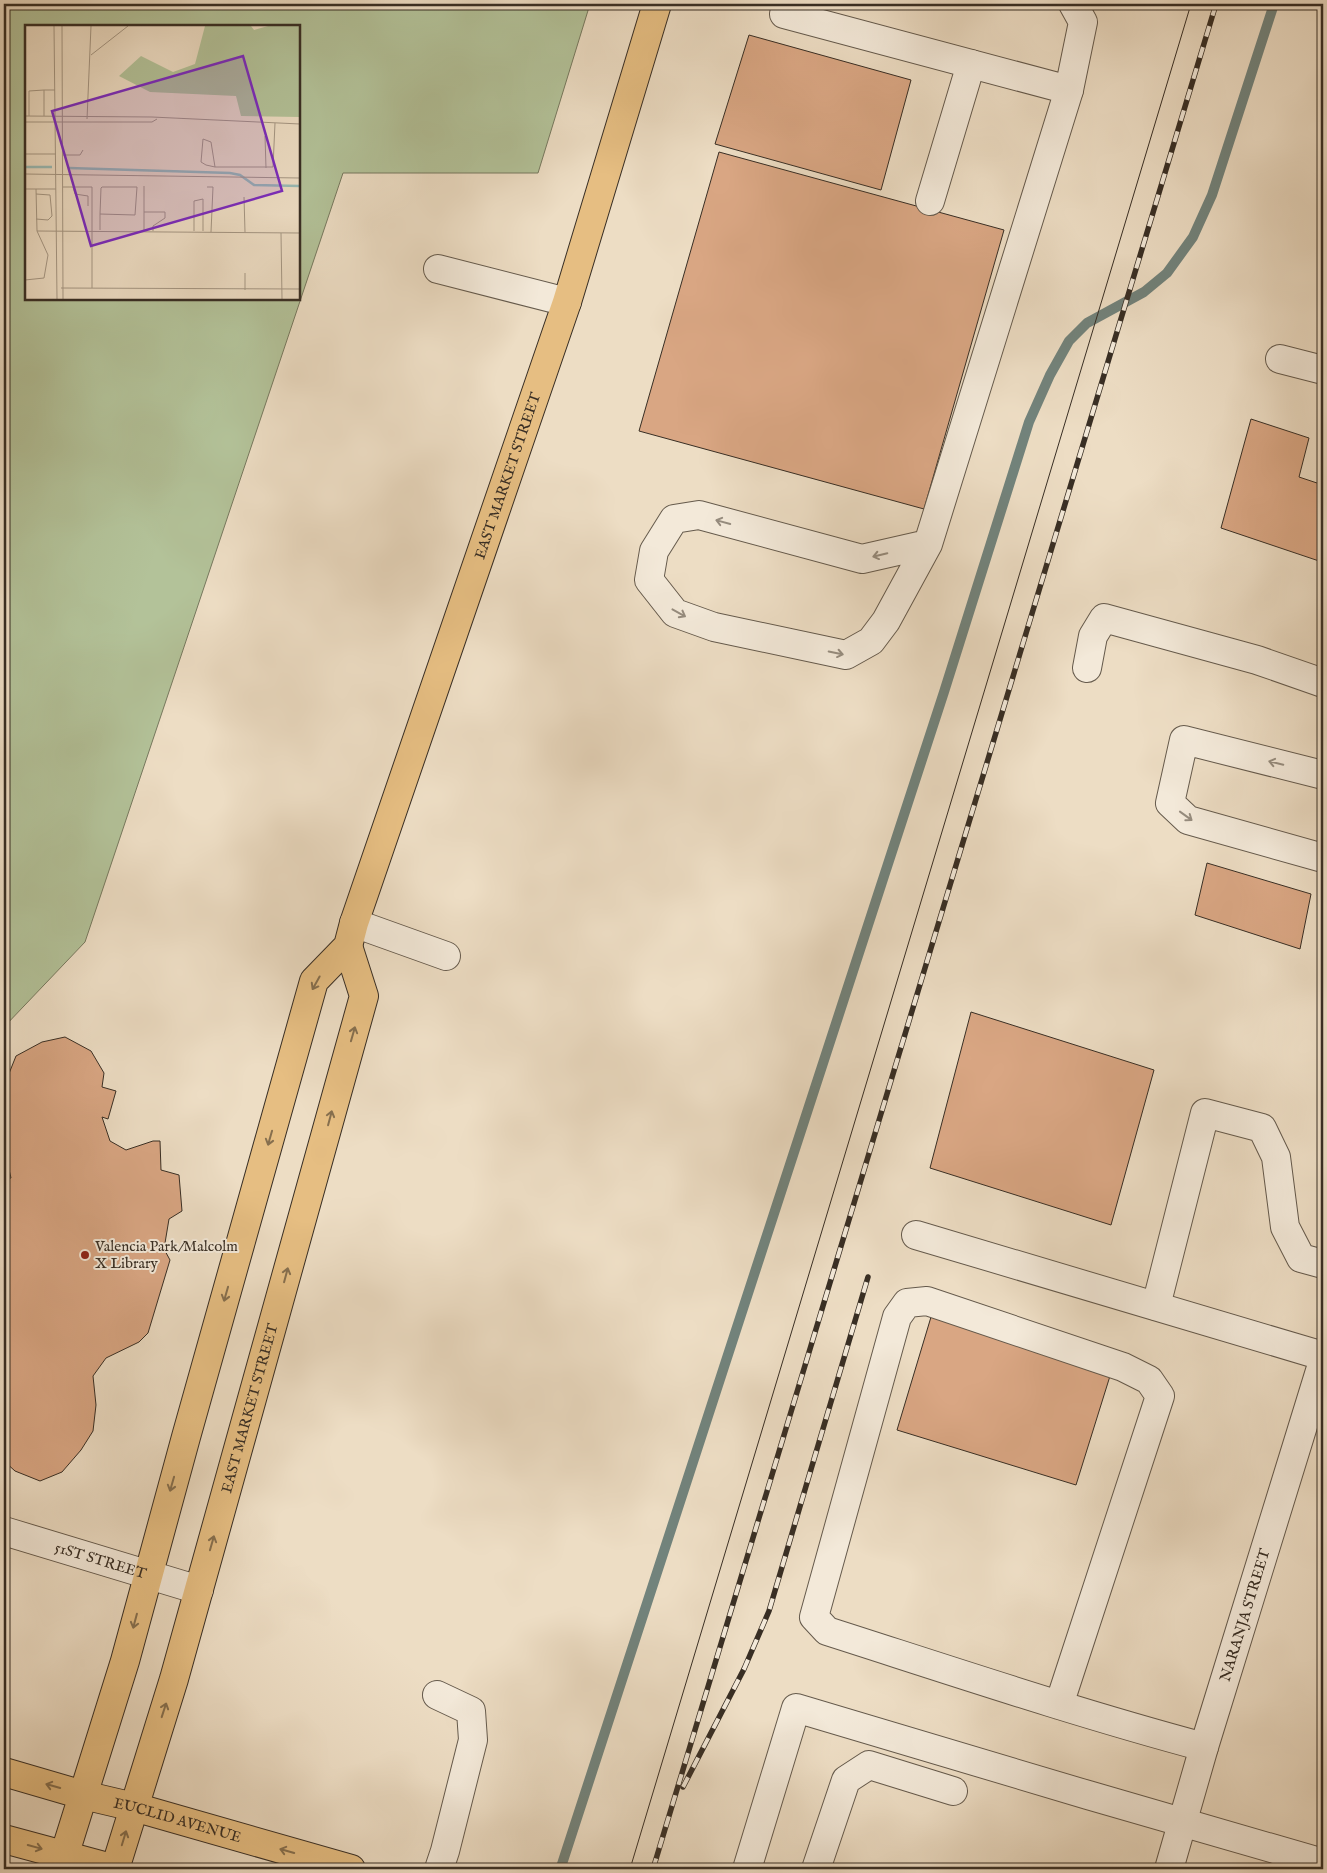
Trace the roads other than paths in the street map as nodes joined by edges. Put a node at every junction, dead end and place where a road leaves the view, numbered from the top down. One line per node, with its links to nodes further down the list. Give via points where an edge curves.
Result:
1 (657, 4): 8 (main road, EAST MARKET STREET)
2 (1073, 4): 5 (street, via 1083,22)
3 (784, 14): 4 (street)
4 (971, 64): 5 (street); 6 (street)
5 (1069, 90): 11 (street)
6 (930, 201)
7 (438, 269): 8 (street)
8 (567, 302): 16 (main road, EAST MARKET STREET)
9 (1280, 359): 10 (street)
10 (1323, 370)
11 (928, 544): 11 (street, one-way to 11, via 862,559 699,516 674,519 654,551 649,580 675,613 714,627 846,655 871,640 886,621)
12 (1087, 668): 13 (street, via 1093,636 1104,618 1257,660)
13 (1323, 683)
14 (1323, 775): 15 (street, one-way to 15, via 1184,740 1170,803 1188,820)
15 (1323, 858)
16 (351, 935): 17 (street); 24 (main road, EAST MARKET STREET, one-way to 24, via 314,981); 25 (main road, EAST MARKET STREET, one-way to 16, via 364,996)
17 (446, 956)
18 (916, 1235): 20 (street)
19 (1323, 1264): 20 (street, via 1301,1258 1285,1227 1276,1157 1262,1128 1205,1113)
20 (1156, 1306): 21 (street)
21 (1323, 1356)
22 (1323, 1361): 28 (street, NARANJA STREET)
23 (4, 1531): 24 (street, 51ST STREET)
24 (147, 1574): 25 (street, 51ST STREET); 31 (main road, EAST MARKET STREET, one-way to 31, via 125,1661)
25 (199, 1590): 32 (main road, EAST MARKET STREET, one-way to 25)
26 (437, 1695): 39 (street, via 471,1711 472,1740)
27 (1059, 1705): 27 (street, via 827,1631 814,1618 897,1318 906,1303 927,1301 1123,1367 1149,1380 1160,1396); 28 (street)
28 (1204, 1747): 33 (street, NARANJA STREET)
29 (4, 1772): 31 (main road, EUCLID AVENUE, one-way to 29)
30 (953, 1791): 41 (street, via 869,1766 846,1780)
31 (83, 1795): 32 (main road, EUCLID AVENUE); 35 (main road)
32 (134, 1807): 37 (main road, EAST MARKET STREET, one-way to 32); 38 (main road, EUCLID AVENUE, one-way to 32)
33 (1183, 1823): 36 (street); 40 (street, via 796,1708); 42 (street, NARANJA STREET)
34 (4, 1839): 35 (main road, one-way to 35)
35 (62, 1862): 37 (main road)
36 (1323, 1863)
37 (115, 1869)
38 (351, 1869)
39 (439, 1869)
40 (747, 1869)
41 (816, 1869)
42 (1169, 1869)

